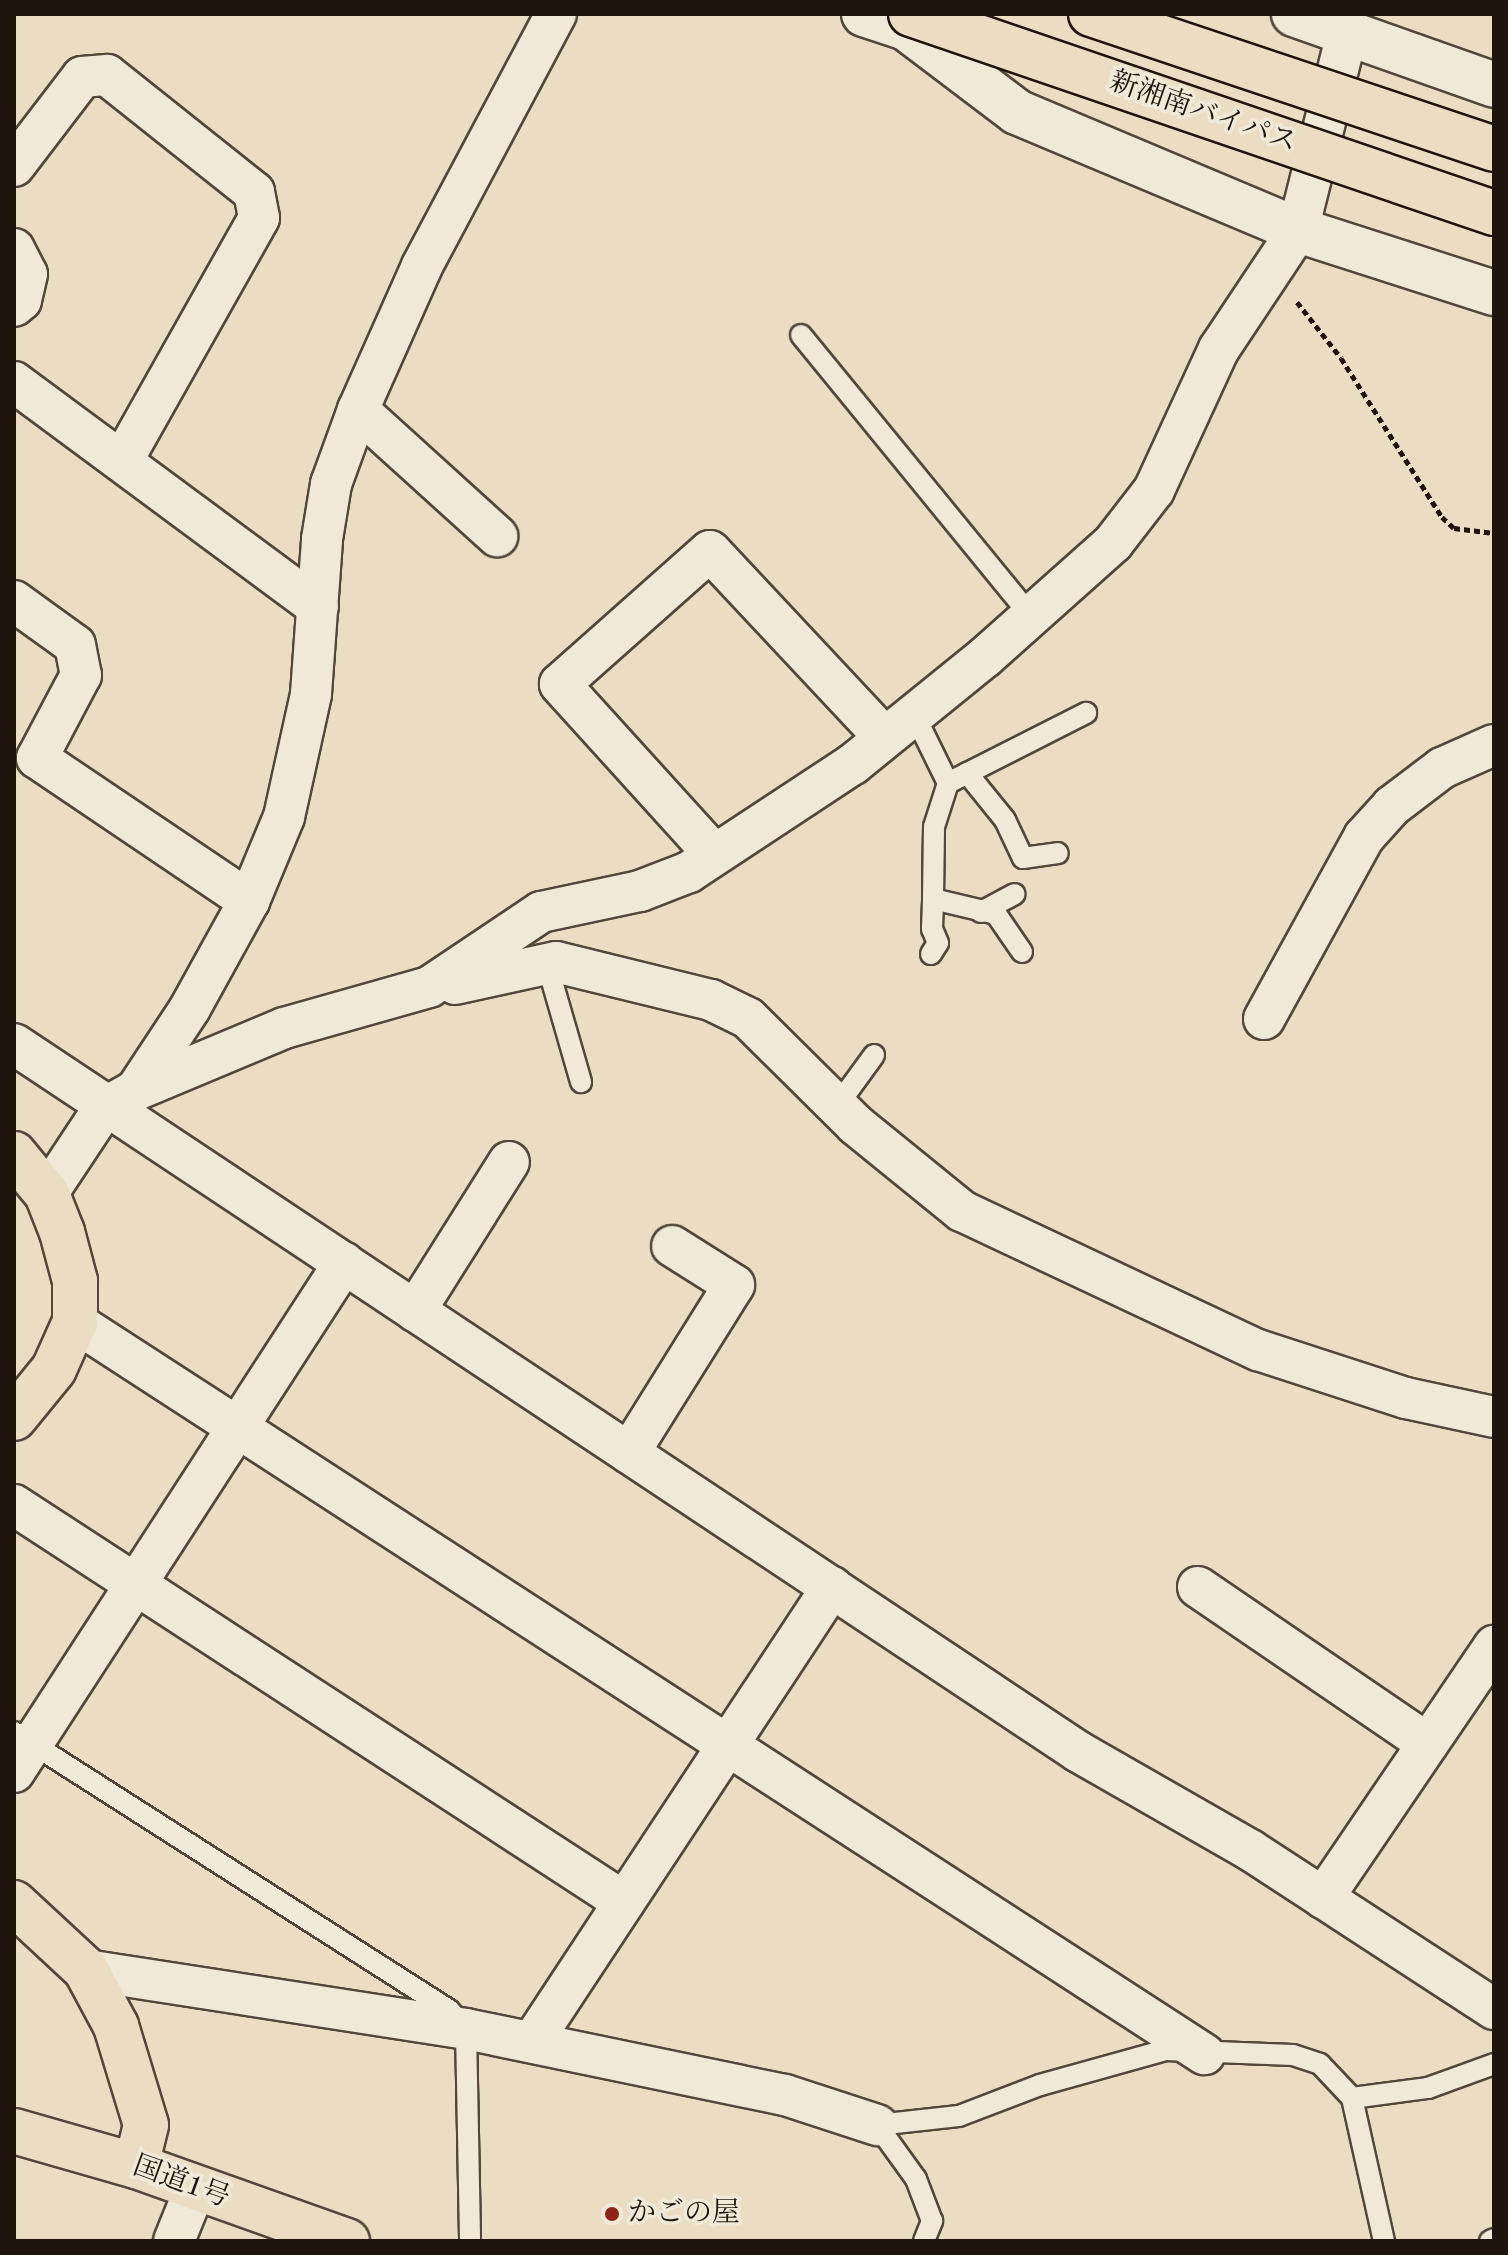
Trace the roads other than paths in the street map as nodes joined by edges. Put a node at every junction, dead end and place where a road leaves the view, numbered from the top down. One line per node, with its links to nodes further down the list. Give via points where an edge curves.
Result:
1 (556, 14): 17 (street, via 422,266)
2 (864, 14): 11 (street, via 906,28 1017,112)
3 (911, 14): 10 (main road, 新湘南バイパス, bridge)
4 (1091, 14): 8 (main road, 新湘南バイパス, bridge)
5 (1294, 14): 6 (street)
6 (1347, 33): 7 (street); 11 (street)
7 (1494, 85)
8 (1494, 149)
9 (14, 166): 18 (street, via 82,77 107,75 254,192 259,218)
10 (1494, 213)
11 (1298, 230): 13 (street); 22 (street, via 1219,349 1167,465 1140,509 1113,543)
12 (14, 249): 14 (street, via 27,274 21,300)
13 (1494, 293)
14 (14, 306)
15 (801, 335): 22 (lane)
16 (14, 382): 18 (street)
17 (358, 410): 19 (street); 21 (street, via 331,484)
18 (122, 461): 21 (street)
19 (497, 536)
20 (14, 601): 32 (street, via 75,645 81,675 37,758)
21 (318, 607): 32 (street, via 301,757 284,817)
22 (1029, 614): 24 (street)
23 (1086, 713): 26 (lane)
24 (899, 725): 27 (lane); 28 (street, via 853,764); 28 (street, via 710,551 560,684)
25 (1494, 745): 38 (street, via 1442,768 1392,806 1364,837)
26 (967, 773): 27 (lane); 29 (lane, via 1005,820 1023,858)
27 (948, 783): 31 (lane, via 934,827)
28 (713, 853): 37 (street, via 663,885 541,912 429,987)
29 (1058, 853)
30 (1015, 894): 33 (lane)
31 (933, 899): 33 (lane); 35 (lane, via 932,929 938,943)
32 (249, 901): 42 (street, via 190,1008)
33 (981, 912): 34 (lane, via 996,914)
34 (1022, 952)
35 (931, 954)
36 (547, 964): 37 (street); 41 (lane); 43 (street, via 600,970 711,1000 748,1018)
37 (378, 1005): 42 (street, via 284,1028)
38 (1264, 1019)
39 (14, 1044): 42 (street)
40 (874, 1055): 43 (lane)
41 (581, 1082)
42 (120, 1099): 46 (street); 48 (street)
43 (837, 1106): 51 (street, via 927,1187 962,1211 1064,1255 1216,1333 1406,1398)
44 (14, 1154): 46 (main road)
45 (509, 1162): 49 (street)
46 (47, 1194): 50 (main road, via 75,1281)
47 (672, 1246): 54 (street, via 734,1285)
48 (344, 1263): 49 (street); 53 (street)
49 (415, 1311): 54 (street)
50 (75, 1322): 52 (main road, via 54,1369); 53 (street)
51 (1494, 1417)
52 (14, 1418)
53 (238, 1428): 56 (street); 61 (street)
54 (629, 1453): 57 (street)
55 (14, 1505): 56 (street)
56 (135, 1584): 62 (street); 64 (street)
57 (832, 1587): 61 (street); 63 (street, via 1079,1752)
58 (1198, 1587): 60 (street)
59 (1494, 1646): 60 (street)
60 (1428, 1744): 63 (street)
61 (728, 1745): 64 (street); 70 (street)
62 (20, 1749): 68 (lane, via 449,2010)
63 (1323, 1898): 67 (street)
64 (624, 1902): 69 (street)
65 (14, 1903): 66 (main road)
66 (86, 1970): 68 (street); 75 (main road, via 116,2026 143,2102 146,2126)
67 (1490, 1999)
68 (466, 2029): 69 (street); 79 (lane)
69 (532, 2042): 73 (street, via 785,2095)
70 (1204, 2054): 72 (lane, via 1293,2055 1320,2064); 73 (lane, via 1165,2050 1123,2059 959,2116)
71 (1494, 2064): 72 (lane, via 1428,2088)
72 (1352, 2098): 81 (lane)
73 (877, 2125): 80 (lane, via 916,2179 932,2221)
74 (14, 2131): 75 (main road, 国道1号)
75 (136, 2166): 76 (main road, 国道1号)
76 (195, 2189): 77 (street); 78 (main road, 国道1号)
77 (174, 2241)
78 (347, 2241)
79 (470, 2241)
80 (924, 2241)
81 (1384, 2241)

